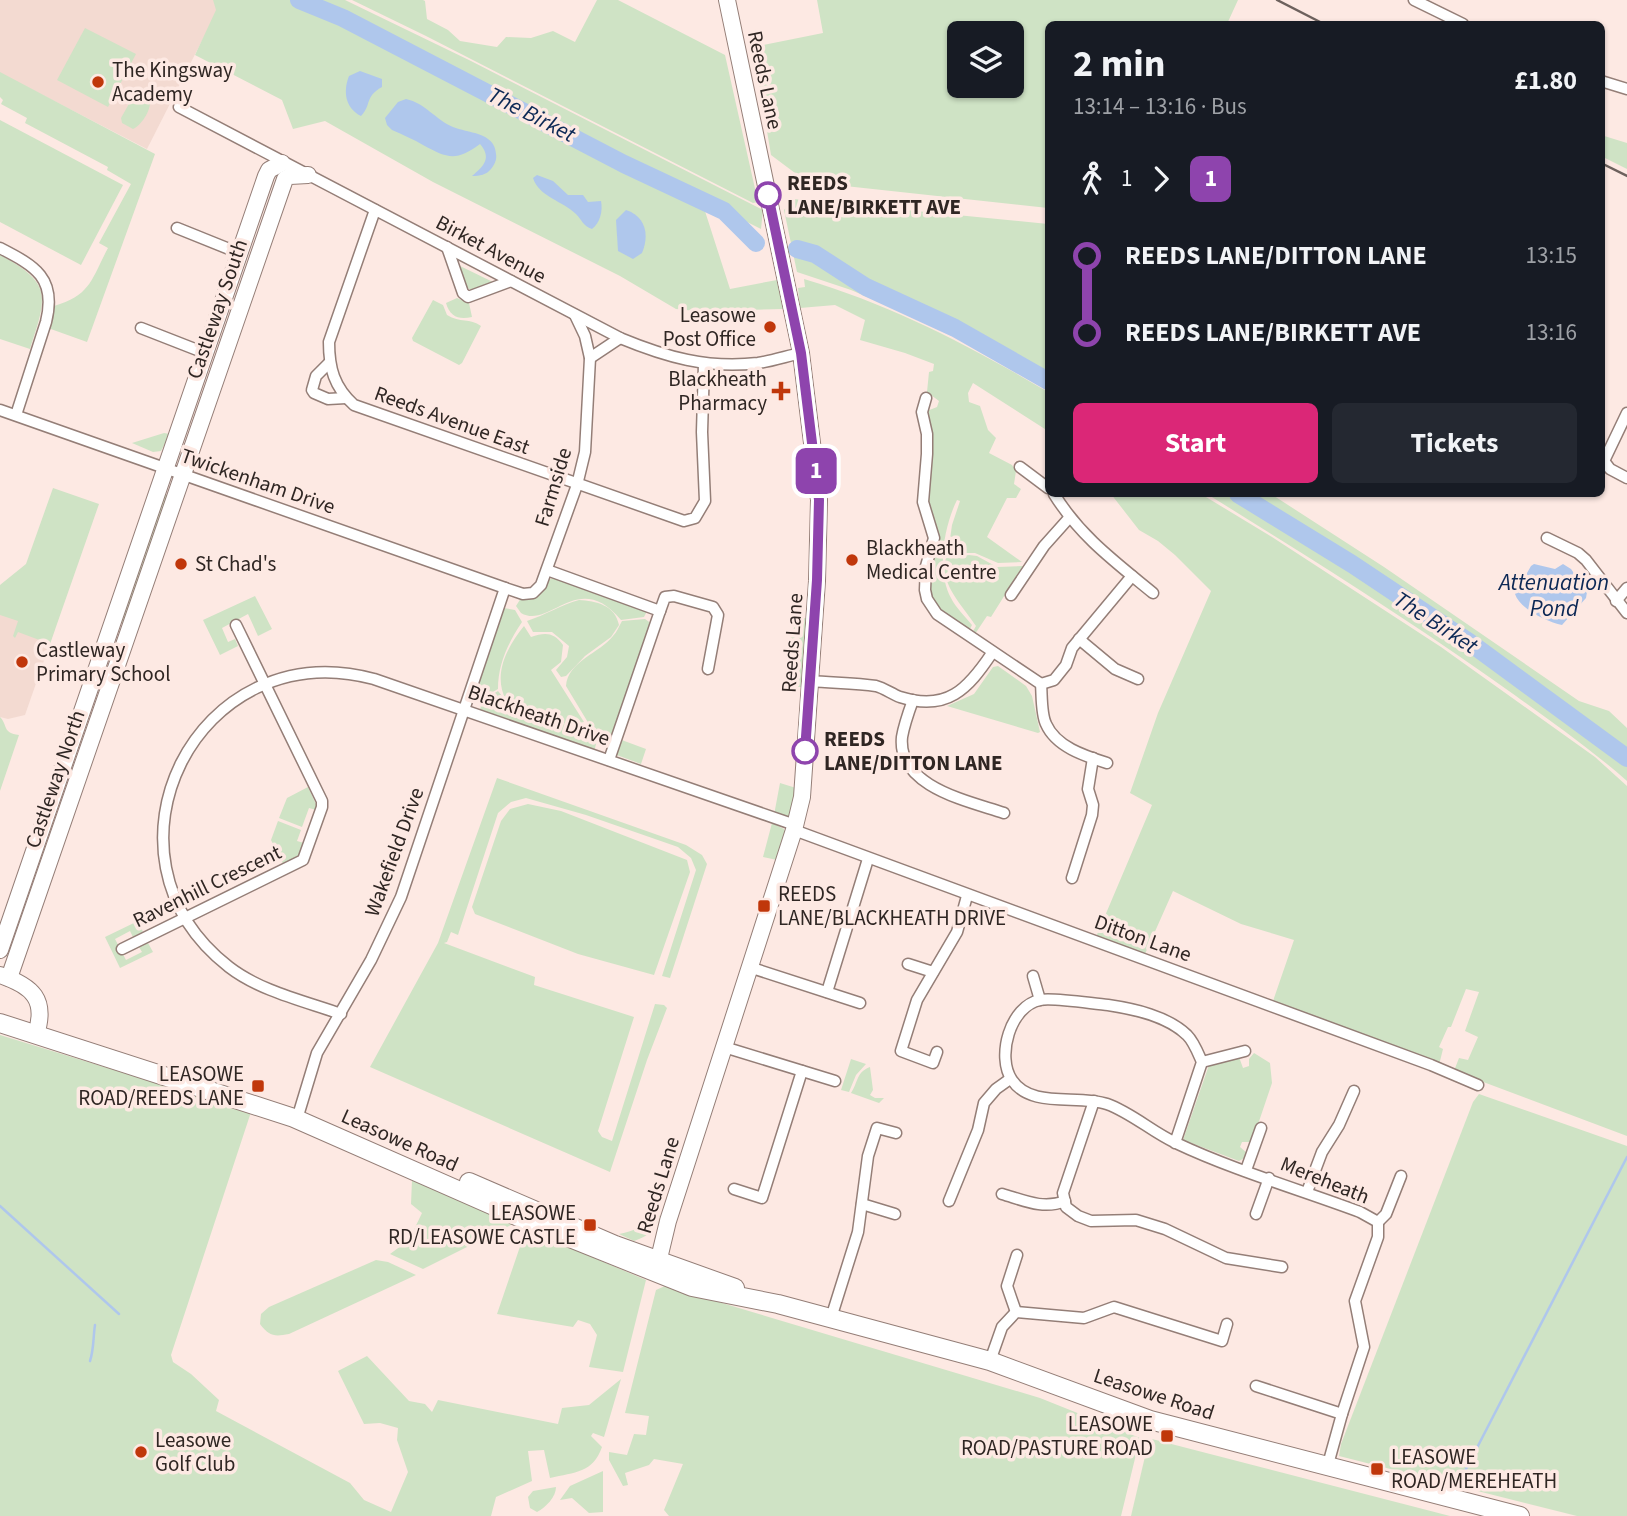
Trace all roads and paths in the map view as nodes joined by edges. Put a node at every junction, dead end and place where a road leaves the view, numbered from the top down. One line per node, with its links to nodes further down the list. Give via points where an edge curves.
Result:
1 (727, 0): 21 (street, Reeds Lane)
2 (1414, 0): 3 (street)
3 (1458, 21)
4 (1605, 82): 5 (street)
5 (1627, 89)
6 (179, 107): 7 (street, Birket Avenue)
7 (282, 163): 8 (street, Birket Avenue); 13 (street, Castleway South, via 266,176)
8 (308, 175): 9 (street, Birket Avenue); 14 (street, Castleway South, via 285,179)
9 (375, 210): 11 (street, Birket Avenue); 23 (street, via 329,342)
10 (177, 228): 13 (street)
11 (447, 247): 15 (street, Birket Avenue); 15 (street, via 468,297)
12 (0, 248): 29 (street, via 40,273 49,289 50,308)
13 (239, 252): 14 (street); 19 (street, Castleway South)
14 (257, 258): 20 (street, Castleway South)
15 (510, 281): 16 (street, Birket Avenue)
16 (575, 315): 18 (street, Birket Avenue); 22 (street, Farmside)
17 (141, 328): 19 (street)
18 (620, 338): 22 (street); 24 (street, Birket Avenue, via 659,354)
19 (206, 350): 20 (street); 33 (street, Castleway South)
20 (224, 353): 34 (street, Castleway South)
21 (801, 353): 24 (street, Birket Avenue, via 758,363); 57 (street, Reeds Lane, via 819,500)
22 (590, 358): 36 (street, Farmside, via 585,452)
23 (329, 363): 25 (street, Reeds Avenue East); 25 (street, via 316,376 312,390 328,399)
24 (704, 363): 36 (street, Reeds Avenue East, via 705,501 695,518 673,519)
25 (346, 398): 36 (street, Reeds Avenue East, via 354,405)
26 (926, 398): 54 (street, via 922,412 927,434 923,502 934,538 926,565 926,599 937,614)
27 (0, 410): 29 (street, Twickenham Drive)
28 (1627, 413): 30 (street)
29 (16, 415): 33 (street, Twickenham Drive)
30 (1605, 459)
31 (1605, 462): 35 (street)
32 (1020, 467): 37 (street)
33 (164, 469): 34 (street, Twickenham Drive); 50 (street, Castleway North)
34 (182, 475): 43 (street, Twickenham Drive); 52 (street, Castleway North)
35 (1627, 478)
36 (577, 485): 41 (street, Farmside)
37 (1045, 486)
38 (1056, 497): 39 (street)
39 (1069, 518): 42 (street); 46 (street)
40 (1547, 538): 47 (street, via 1586,560)
41 (547, 570): 43 (street, Farmside, via 533,593); 48 (street)
42 (1132, 576): 45 (street); 53 (street)
43 (505, 588): 61 (street, Wakefield Drive)
44 (1627, 589): 47 (street)
45 (1153, 593)
46 (1010, 595)
47 (1616, 601): 49 (street)
48 (660, 611): 55 (street, via 665,597 674,596 713,607 718,615); 65 (street)
49 (1627, 613)
50 (112, 624): 52 (street); 62 (street, Castleway North)
51 (236, 625): 58 (street, Ravenhill Crescent)
52 (128, 630): 63 (street, Castleway North)
53 (1079, 639): 56 (street, via 1115,669); 59 (street, via 1054,680)
54 (992, 653): 59 (street); 60 (street, via 961,692 939,701)
55 (708, 669)
56 (1138, 678)
57 (811, 681): 60 (street, via 878,687); 68 (street, Reeds Lane, via 802,797)
58 (265, 683): 61 (street, Blackheath Drive, via 302,674 348,673); 74 (street, Blackheath Drive, via 228,705 206,725 188,747 169,791 164,849 170,881); 74 (street, Ravenhill Crescent, via 322,807 303,860)
59 (1041, 684): 64 (street, via 1045,723 1059,741)
60 (913, 700): 67 (street, via 902,738 915,775 935,789)
61 (465, 710): 65 (street, Blackheath Drive); 86 (street, Wakefield Drive, via 401,897)
62 (68, 747): 63 (street); 69 (street, Castleway North)
63 (86, 754): 70 (street, Castleway North)
64 (1094, 758): 66 (street); 72 (street, via 1088,789 1092,815)
65 (609, 760): 68 (street, Blackheath Drive)
66 (1107, 763)
67 (1004, 813)
68 (794, 828): 71 (street, Ditton Lane); 78 (street, Reeds Lane)
69 (36, 842): 70 (street); 76 (street, Castleway North)
70 (53, 848): 80 (street, Castleway North)
71 (868, 859): 73 (street, Ditton Lane); 82 (street)
72 (1072, 878)
73 (967, 896): 79 (street, via 953,940); 96 (street, Ditton Lane)
74 (186, 918): 75 (street, Ravenhill Crescent); 86 (street, Blackheath Drive, via 209,949 246,978)
75 (122, 948)
76 (0, 950)
77 (908, 964): 79 (street)
78 (749, 967): 82 (street); 89 (street, Reeds Lane)
79 (933, 972): 91 (street, via 917,1000 901,1051 933,1063)
80 (4, 976): 88 (street, via 39,1001 42,1014)
81 (1033, 976): 83 (street)
82 (827, 992): 84 (street)
83 (1040, 1000): 92 (street, via 1122,1007 1155,1016 1188,1036); 94 (street, via 1023,1009 1008,1036 1005,1056)
84 (860, 1003)
85 (0, 1010): 88 (main road, Leasowe Road)
86 (341, 1014): 99 (street, Wakefield Drive, via 317,1053)
87 (0, 1023): 88 (main road, Leasowe Road)
88 (37, 1029): 99 (main road, Leasowe Road)
89 (724, 1047): 93 (street); 116 (street, Reeds Lane)
90 (1245, 1051): 92 (street)
91 (937, 1052)
92 (1202, 1062): 102 (street)
93 (802, 1071): 95 (street); 106 (street, via 762,1198)
94 (1010, 1079): 98 (street, Mereheath, via 1039,1097); 109 (street, via 984,1103)
95 (835, 1081)
96 (1478, 1085)
97 (1354, 1091): 107 (street)
98 (1094, 1101): 102 (street, Mereheath, via 1123,1112); 110 (street, via 1063,1193)
99 (298, 1114): 116 (main road, Leasowe Road, via 615,1245)
100 (1261, 1128): 103 (street)
101 (896, 1133): 111 (street, via 877,1128)
102 (1175, 1143): 103 (street, Mereheath)
103 (1246, 1170): 105 (street, Mereheath)
104 (1401, 1176): 114 (street, via 1386,1214)
105 (1269, 1178): 107 (street, Mereheath); 113 (street)
106 (734, 1189)
107 (1307, 1192): 114 (street, Mereheath)
108 (1002, 1194): 110 (street, via 1052,1206)
109 (949, 1201)
110 (1065, 1201): 117 (street, via 1066,1207 1091,1221 1136,1220 1226,1258)
111 (862, 1204): 112 (street); 119 (street)
112 (895, 1214)
113 (1256, 1214)
114 (1378, 1222): 123 (street, Mereheath, via 1378,1237 1355,1301 1364,1347)
115 (1017, 1255): 118 (street, via 1007,1286)
116 (656, 1267): 119 (main road, Leasowe Road)
117 (1282, 1267)
118 (1016, 1312): 120 (street, via 1084,1318 1114,1307 1222,1341); 121 (street, via 1002,1327)
119 (831, 1318): 121 (main road, Leasowe Road)
120 (1227, 1324)
121 (990, 1361): 124 (main road, Leasowe Road, via 1150,1420)
122 (1256, 1386): 123 (street)
123 (1342, 1414): 124 (street, Mereheath)
124 (1328, 1468): 125 (main road, Leasowe Road)
125 (1520, 1516)

